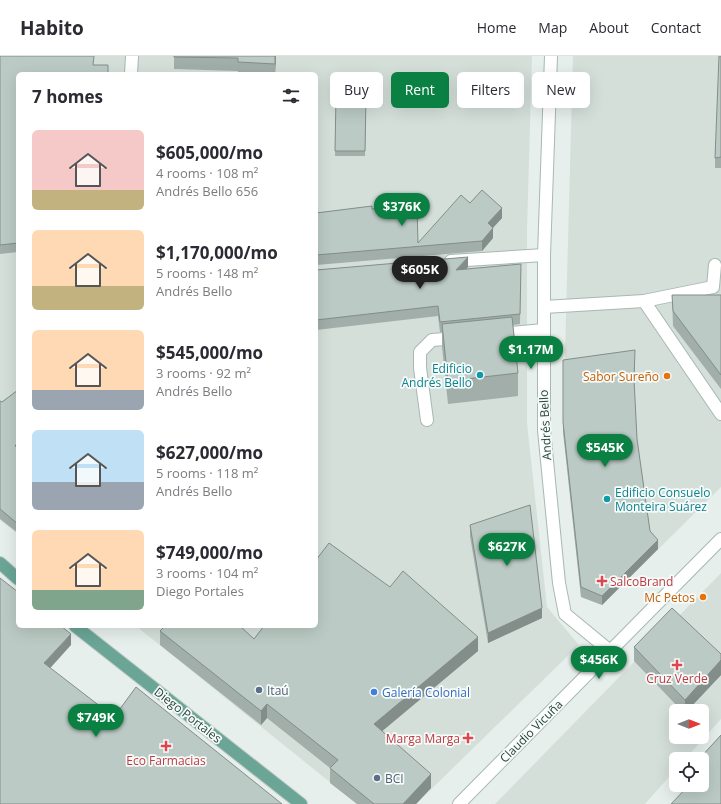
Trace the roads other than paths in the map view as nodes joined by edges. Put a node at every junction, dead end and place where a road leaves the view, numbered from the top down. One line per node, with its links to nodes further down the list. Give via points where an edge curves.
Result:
1 (132, 56): 3 (street)
2 (551, 56): 4 (street, Andrés Bello)
3 (131, 72)
4 (544, 255): 5 (street); 8 (street, Andrés Bello)
5 (441, 262)
6 (714, 265): 7 (street, via 713,286)
7 (644, 300): 8 (street); 12 (street)
8 (544, 307): 9 (street, Andrés Bello)
9 (543, 330): 10 (street); 18 (street, Andrés Bello, via 544,430 559,583 565,614)
10 (488, 335)
11 (472, 336): 13 (street, via 432,340 420,352)
12 (721, 414)
13 (427, 420)
14 (721, 539): 18 (street, Claudio Vicuña)
15 (0, 563): 16 (main road)
16 (16, 577)
17 (78, 628): 19 (main road, Diego Portales)
18 (610, 651): 20 (street, Claudio Vicuña)
19 (301, 804)
20 (459, 804)

